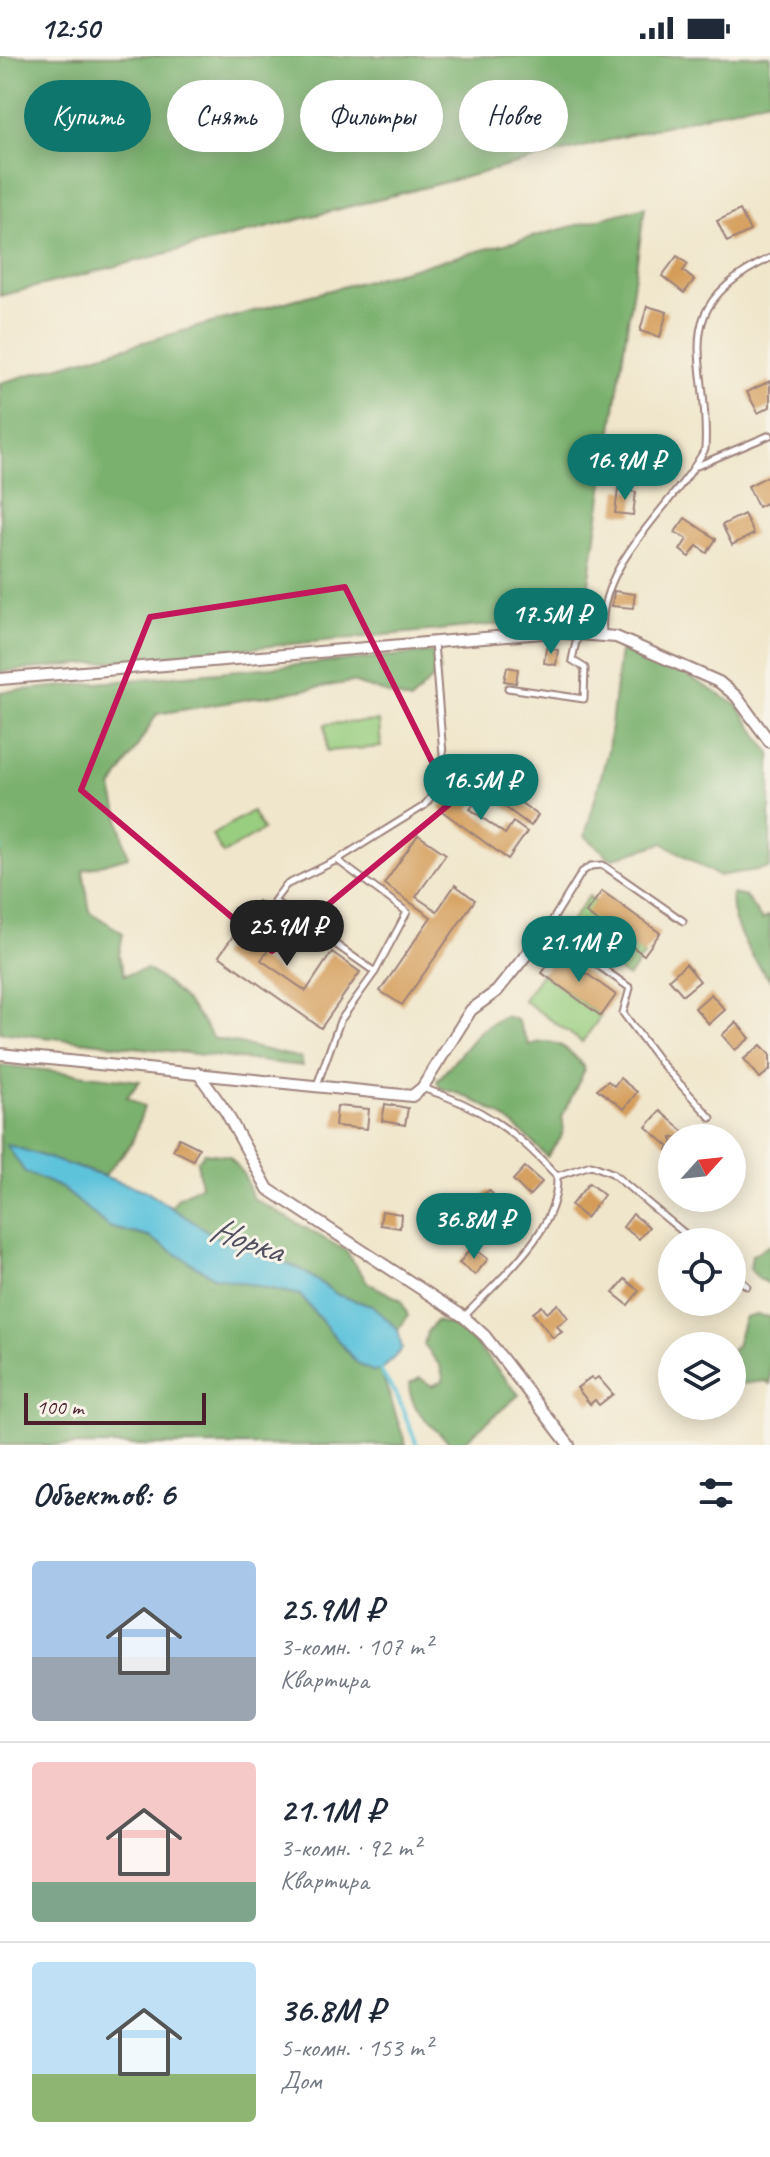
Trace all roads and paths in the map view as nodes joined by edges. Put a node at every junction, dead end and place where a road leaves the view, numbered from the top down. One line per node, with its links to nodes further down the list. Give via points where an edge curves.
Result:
1 (770, 258): 3 (lane, via 710,302 699,329 697,356 707,426 705,449)
2 (770, 435): 3 (lane)
3 (696, 466): 5 (lane, via 621,566 601,612)
4 (579, 631): 5 (street); 6 (street); 8 (lane, via 572,660 585,668 584,699)
5 (603, 633): 9 (street, via 719,682)
6 (434, 643): 7 (street); 10 (lane, via 445,779 424,806)
7 (0, 679)
8 (508, 688)
9 (770, 742)
10 (337, 860): 13 (lane, via 407,912); 13 (lane, via 286,885 274,901)
11 (683, 921): 12 (lane, via 603,865 582,872)
12 (547, 929): 17 (street, via 497,991 471,1010); 18 (lane, via 630,988 623,1013)
13 (375, 972): 16 (lane, via 340,1021)
14 (0, 1054): 15 (street)
15 (198, 1073): 16 (street); 21 (street, via 268,1189)
16 (317, 1085): 17 (street, via 402,1097)
17 (422, 1088): 19 (lane, via 476,1109 524,1139)
18 (711, 1118)
19 (557, 1176): 20 (lane, via 591,1165 612,1173); 21 (lane, via 558,1198 547,1224)
20 (678, 1228)
21 (464, 1317): 22 (street, via 485,1336)
22 (569, 1445)

